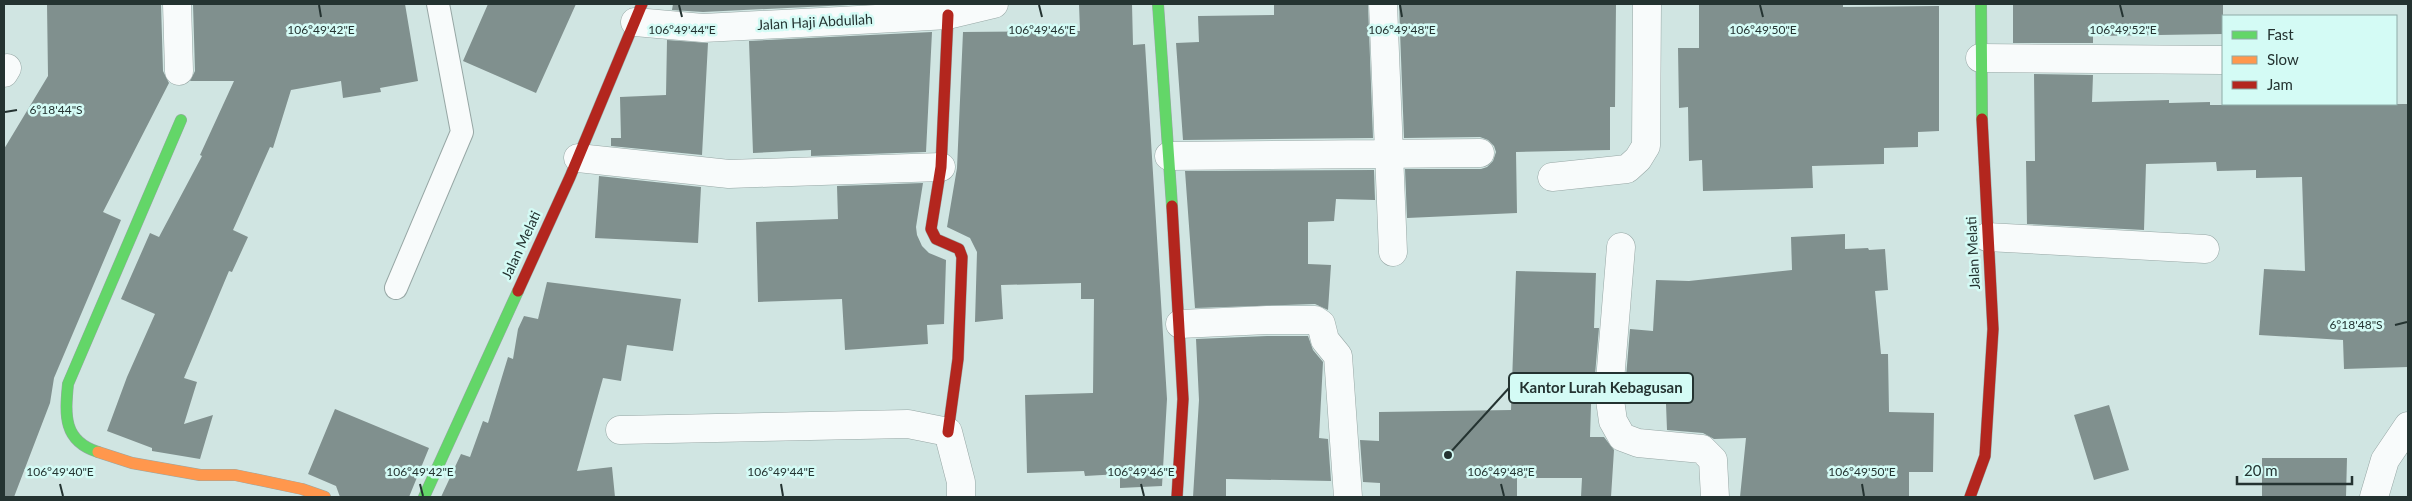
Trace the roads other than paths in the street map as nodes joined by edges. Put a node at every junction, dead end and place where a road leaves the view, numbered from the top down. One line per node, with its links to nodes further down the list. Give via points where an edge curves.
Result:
1 (177, 4): 12 (street)
2 (438, 4): 24 (lane, via 462,132)
3 (994, 4): 9 (street, Jalan Haji Abdullah)
4 (1158, 4): 16 (street)
5 (1383, 4): 15 (street)
6 (1647, 4): 19 (street, via 1646,146 1627,169)
7 (1982, 4): 10 (street, Jalan Melati)
8 (638, 13): 9 (street, Jalan Haji Abdullah, via 703,28); 17 (street, Jalan Melati)
9 (948, 15): 18 (street)
10 (1980, 58): 11 (street); 20 (street, Jalan Melati)
11 (2222, 60)
12 (178, 71)
13 (181, 120): 29 (street, via 68,384 65,413 71,433 84,448 132,463 200,475 235,475)
14 (1480, 153): 15 (street)
15 (1388, 154): 16 (street); 23 (street)
16 (1168, 156): 25 (street)
17 (578, 158): 18 (street, via 729,174); 30 (street, Jalan Melati)
18 (940, 167): 28 (street, via 931,229 936,239 958,249 962,266 958,359)
19 (1552, 177)
20 (1987, 237): 22 (street); 35 (street, Jalan Melati, via 1993,329 1985,456)
21 (1621, 247): 34 (street, via 1609,393 1613,421 1622,437 1638,443 1702,449 1713,460)
22 (2205, 249)
23 (1392, 252)
24 (396, 288)
25 (1180, 324): 32 (street, via 1183,399); 33 (street, via 1267,320 1316,320 1322,324 1325,340 1338,356)
26 (2408, 426): 36 (street, via 2385,460)
27 (620, 430): 28 (street, via 908,424)
28 (948, 432): 31 (street, via 961,482)
29 (325, 497)
30 (424, 497)
31 (961, 497)
32 (1177, 497)
33 (1348, 497)
34 (1715, 497)
35 (1970, 497)
36 (2374, 497)

